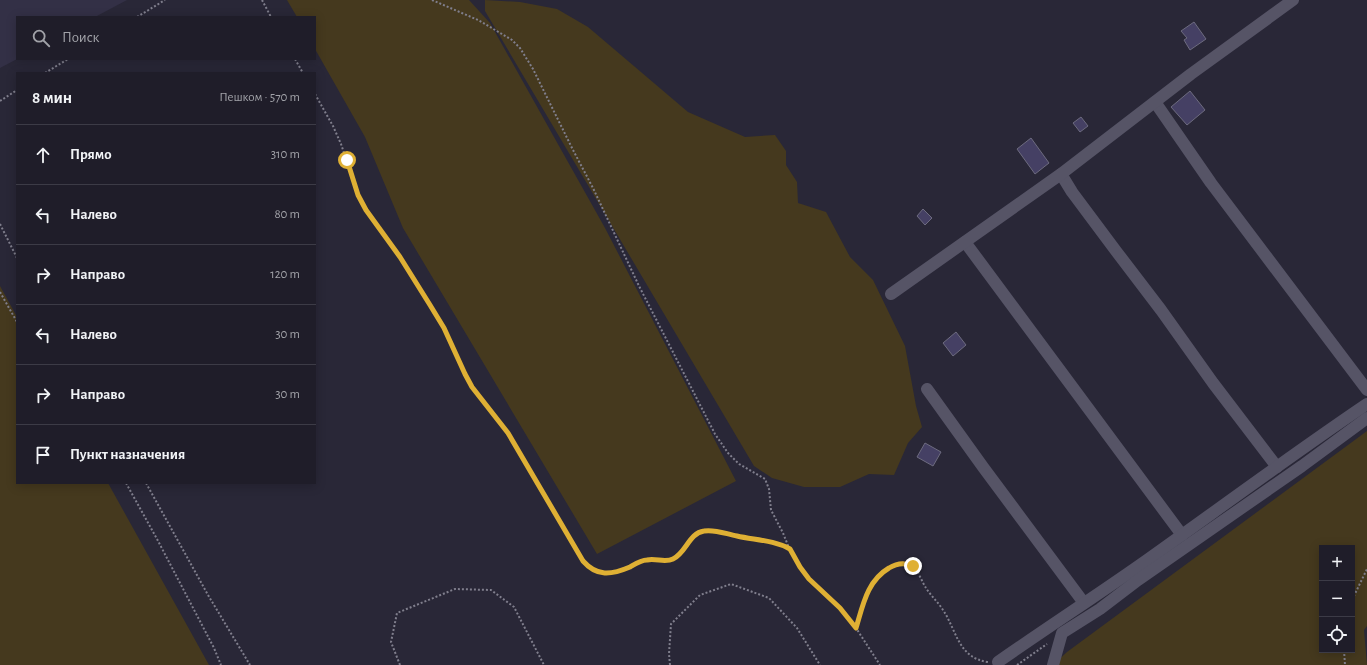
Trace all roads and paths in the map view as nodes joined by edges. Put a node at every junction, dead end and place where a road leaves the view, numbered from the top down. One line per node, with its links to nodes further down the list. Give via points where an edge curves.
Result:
1 (165, 0): 5 (path)
2 (262, 0): 6 (path)
3 (432, 0): 30 (path, via 478,20 512,40 520,48 533,69 715,434 739,464 765,479 769,489 771,510)
4 (1293, 0): 14 (street)
5 (139, 16)
6 (270, 16)
7 (66, 60): 9 (path)
8 (296, 60): 10 (path)
9 (48, 72)
10 (302, 72)
11 (16, 91): 13 (path)
12 (316, 96): 30 (path, via 341,144 358,195 366,210 427,299 472,387 508,433 589,568 609,573 646,560 672,560 695,534 703,531 769,542)
13 (0, 101)
14 (1155, 102): 15 (street); 23 (street, via 1211,183)
15 (1061, 174): 17 (street); 26 (street)
16 (0, 224): 18 (path)
17 (965, 242): 20 (street); 29 (street)
18 (16, 256)
19 (0, 292): 21 (path)
20 (891, 294)
21 (16, 320)
22 (928, 389): 33 (street)
23 (1367, 390)
24 (1367, 404): 26 (street)
25 (1367, 418): 35 (street, via 1100,609)
26 (1277, 467): 29 (street)
27 (127, 484): 38 (path, via 157,538)
28 (147, 484): 39 (path)
29 (1182, 535): 33 (street)
30 (790, 549): 34 (path, via 809,579 840,608)
31 (1367, 569): 32 (path)
32 (1355, 594)
33 (1084, 603): 37 (street)
34 (856, 628): 37 (path, via 864,600 875,580 896,564 907,563 913,566 931,596 943,609 961,646 968,654 980,661); 44 (path)
35 (1062, 633): 45 (path); 46 (street)
36 (1344, 653): 47 (path)
37 (998, 662)
38 (221, 665)
39 (250, 665)
40 (400, 665): 41 (path, via 391,642 397,613 455,588 491,590 514,607)
41 (544, 665)
42 (670, 665): 43 (path, via 671,624 700,595 731,584 769,598 797,628)
43 (820, 665)
44 (880, 665)
45 (1017, 665)
46 (1053, 665)
47 (1345, 665)

